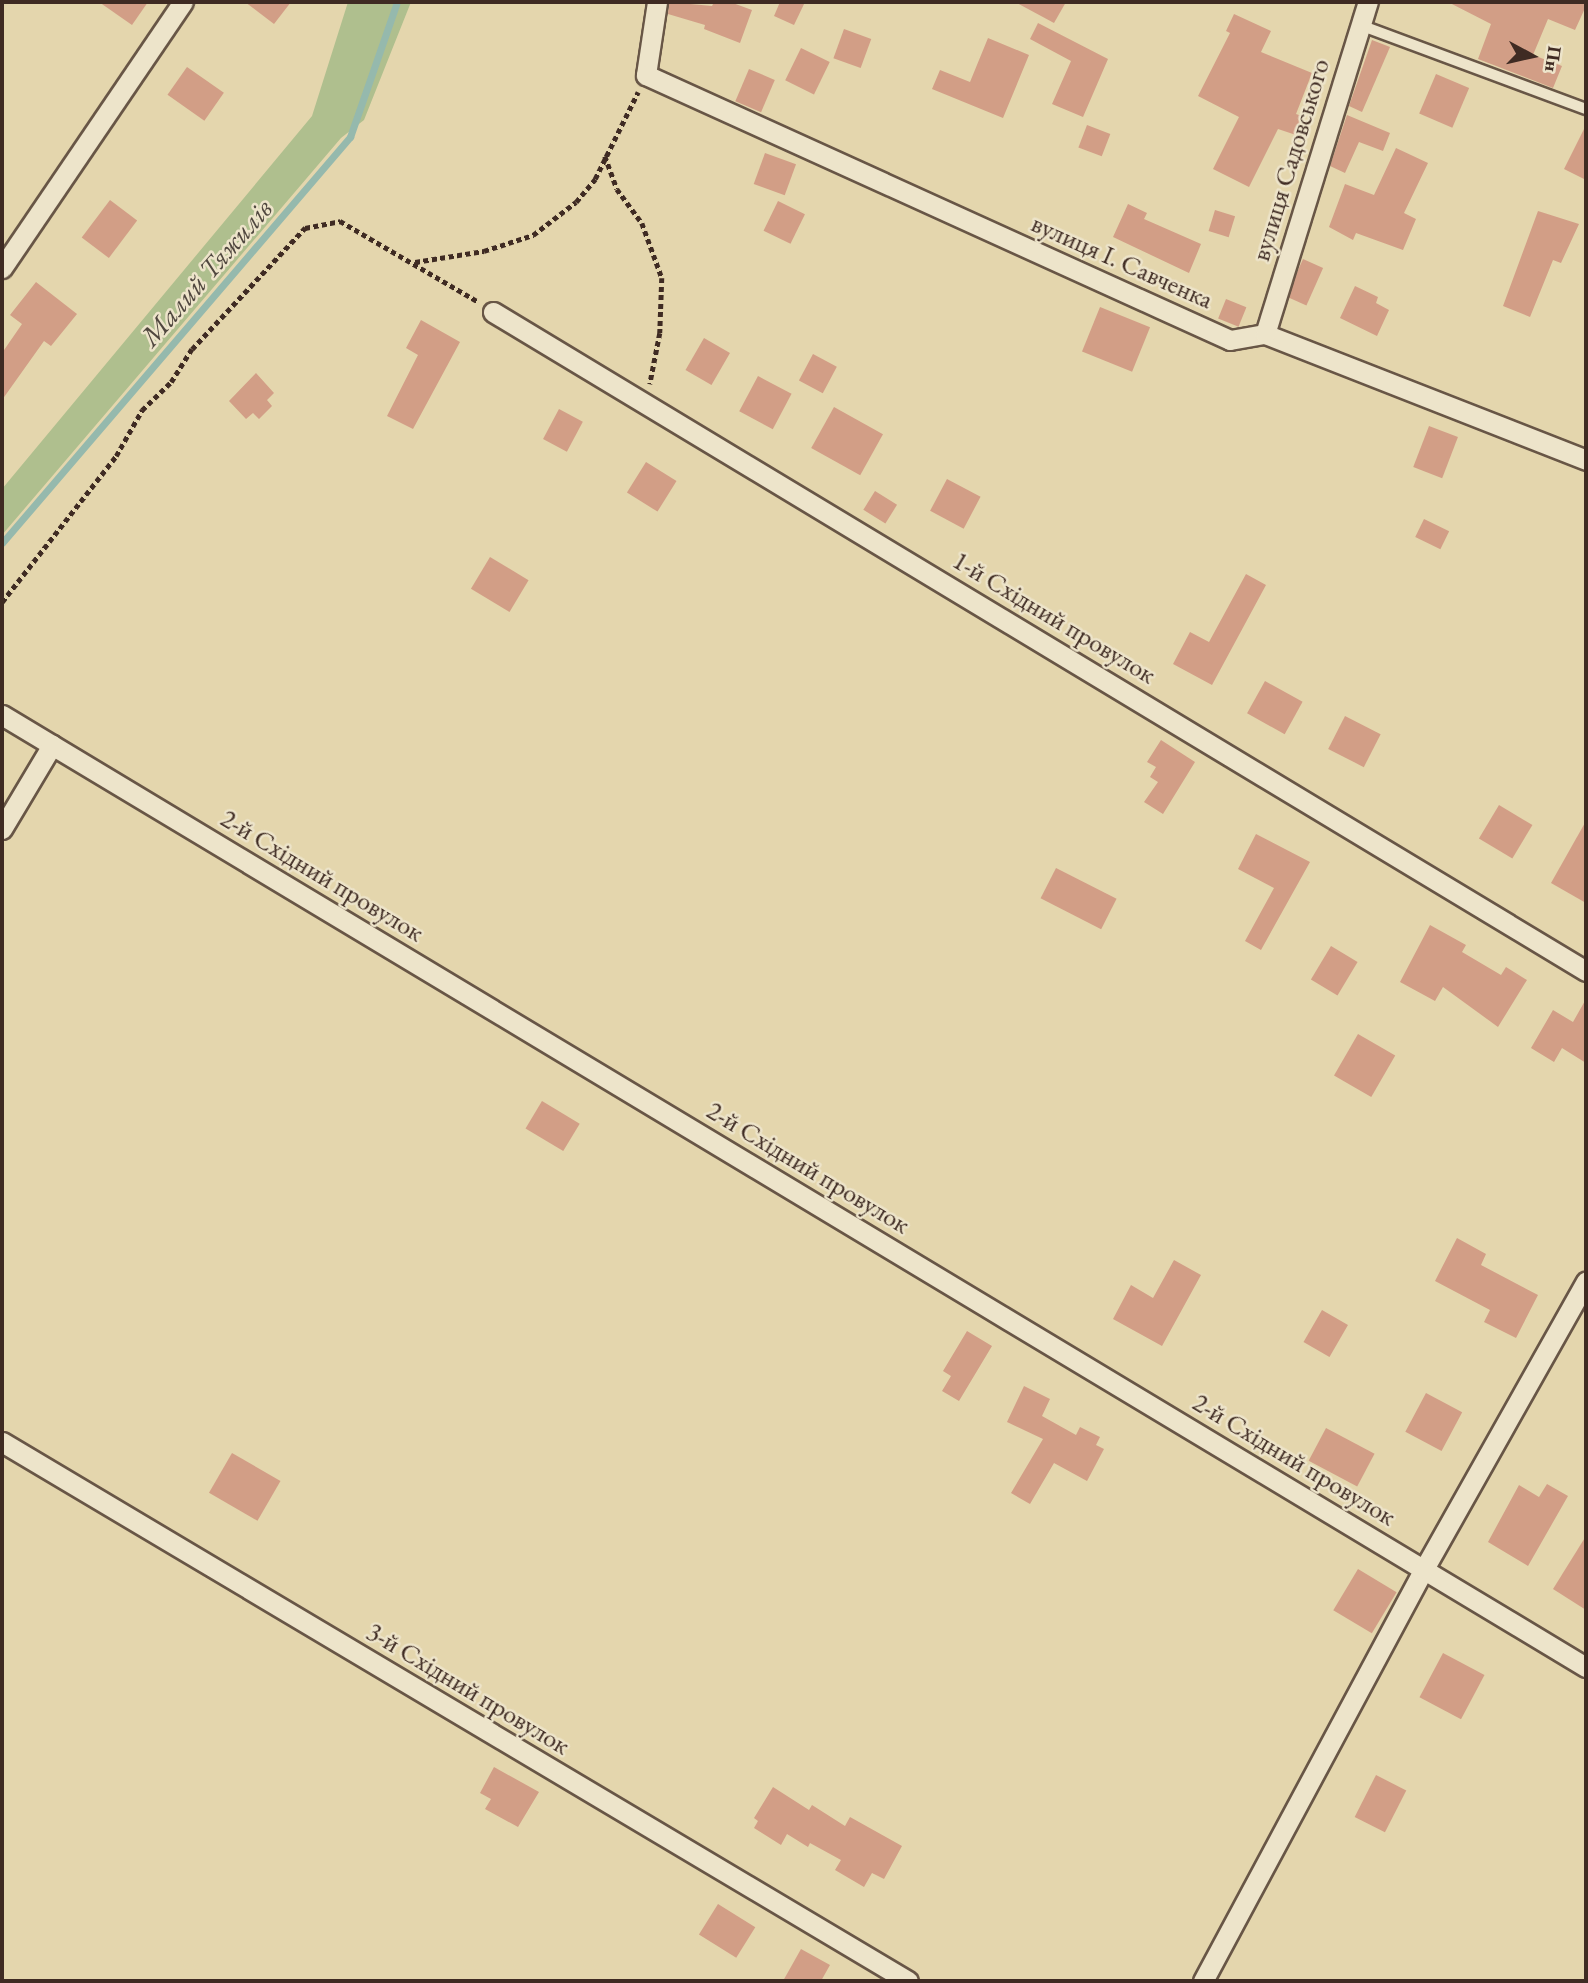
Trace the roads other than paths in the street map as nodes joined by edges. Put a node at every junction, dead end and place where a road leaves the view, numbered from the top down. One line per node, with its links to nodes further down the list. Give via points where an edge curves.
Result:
1 (183, 2): 6 (street)
2 (657, 2): 8 (street, вулиця І. Савченка, via 646,75 1230,340)
3 (1368, 2): 4 (street, вулиця Садовського)
4 (1360, 25): 5 (lane); 8 (street, вулиця Садовського)
5 (1586, 109)
6 (2, 268)
7 (493, 312): 13 (street, 1-й Східний провулок)
8 (1265, 334): 9 (street)
9 (1586, 460)
10 (2, 715): 11 (street, 2-й Східний провулок)
11 (52, 745): 12 (street); 16 (street, 2-й Східний провулок)
12 (2, 829)
13 (1586, 971)
14 (1586, 1281): 16 (street)
15 (2, 1442): 18 (street, 3-й Східний провулок)
16 (1424, 1569): 17 (street, 2-й Східний провулок); 19 (street)
17 (1586, 1667)
18 (908, 1981)
19 (1203, 1981)

